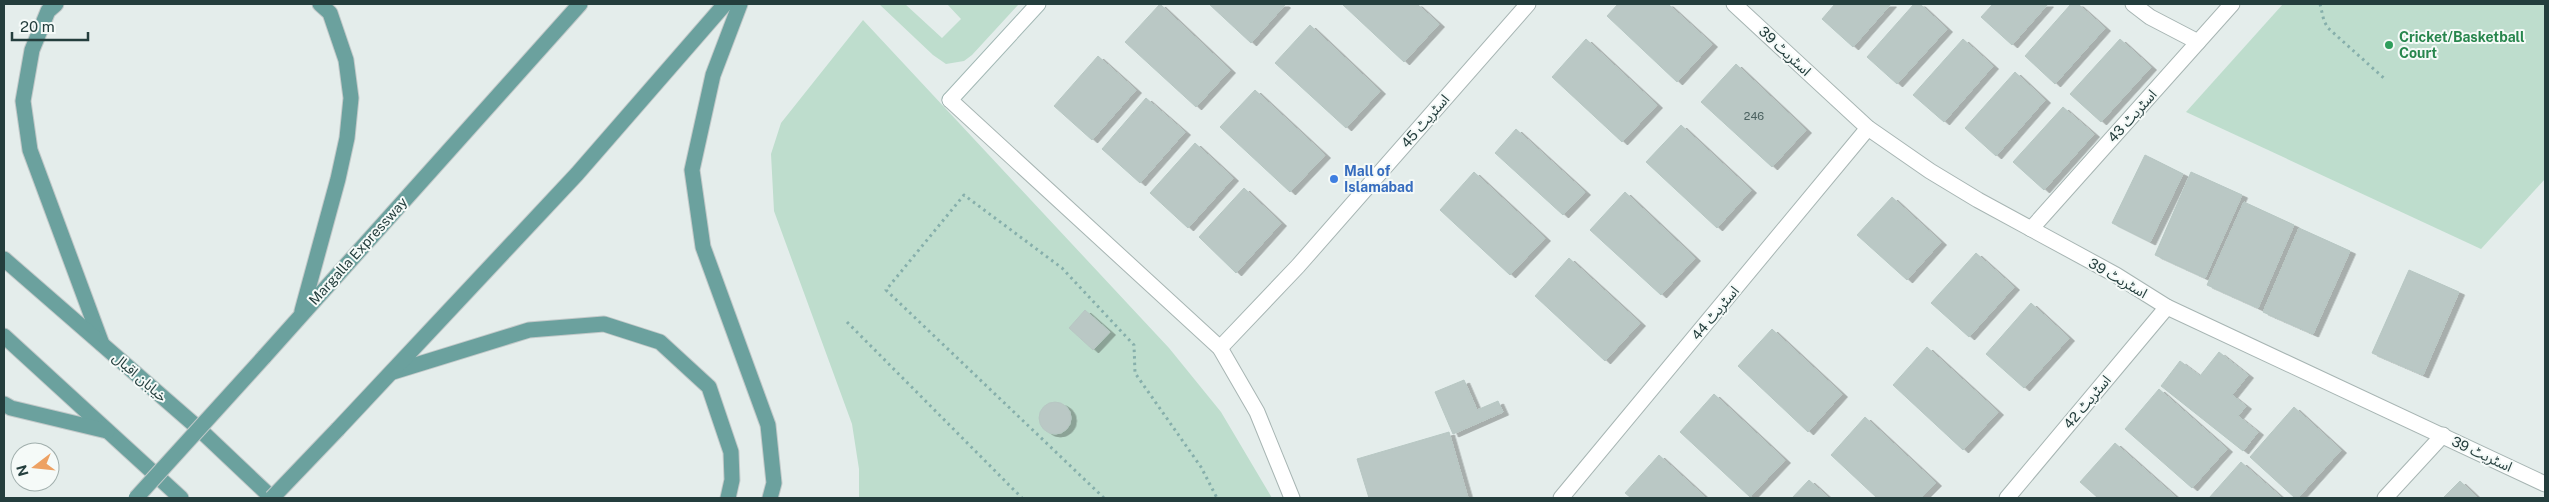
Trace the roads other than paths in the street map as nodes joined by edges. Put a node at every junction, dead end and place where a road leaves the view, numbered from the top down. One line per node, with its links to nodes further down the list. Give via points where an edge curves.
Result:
1 (56, 4): 18 (main road, via 48,11 32,50 23,101 30,150)
2 (320, 4): 16 (main road, via 330,13 346,60 351,98 338,179)
3 (580, 4): 16 (main road, Margalla Expressway)
4 (725, 4): 20 (main road, via 577,174)
5 (740, 4): 29 (main road, via 713,75 692,170 702,247 768,425 774,484)
6 (1038, 4): 19 (street, via 950,100)
7 (1528, 4): 19 (street, اسٹریٹ 45, via 1298,266)
8 (1734, 4): 12 (street, اسٹریٹ 39)
9 (2133, 4): 11 (street, via 2150,17)
10 (2232, 4): 11 (street, اسٹریٹ 43)
11 (2198, 42): 13 (street, اسٹریٹ 43)
12 (1868, 128): 13 (street, اسٹریٹ 39, via 1930,171); 31 (street, اسٹریٹ 44)
13 (2031, 229): 15 (street, اسٹریٹ 39)
14 (4, 259): 18 (main road, خیابان اقبال)
15 (2167, 307): 23 (street, اسٹریٹ 39); 32 (street, اسٹریٹ 42)
16 (301, 315): 25 (main road, Margalla Expressway, bridge)
17 (4, 336): 22 (main road)
18 (102, 344): 27 (main road, خیابان اقبال, via 198,427)
19 (1220, 348): 30 (street, via 1258,412)
20 (390, 373): 27 (main road, bridge); 28 (main road, via 529,330 604,324 660,342 709,388 731,452 732,480)
21 (4, 404): 22 (main road)
22 (108, 432): 26 (main road)
23 (2443, 435): 24 (street, اسٹریٹ 39); 33 (street)
24 (2545, 484)
25 (136, 498)
26 (181, 498)
27 (272, 498)
28 (728, 498)
29 (770, 498)
30 (1292, 498)
31 (1562, 498)
32 (2007, 498)
33 (2385, 498)

